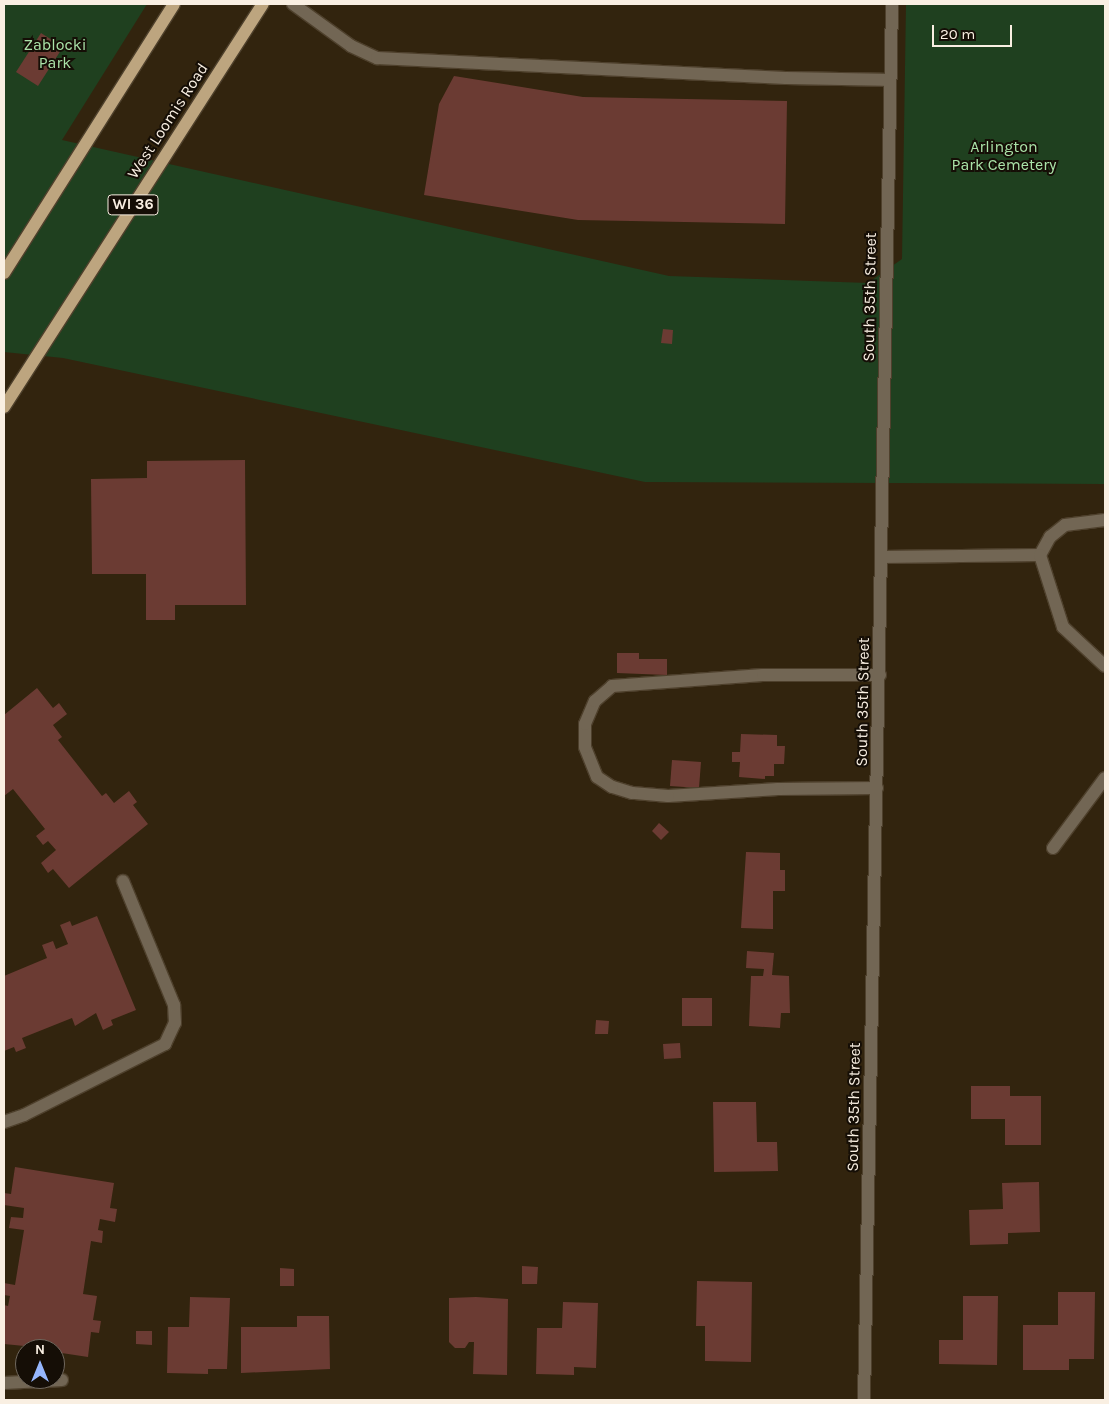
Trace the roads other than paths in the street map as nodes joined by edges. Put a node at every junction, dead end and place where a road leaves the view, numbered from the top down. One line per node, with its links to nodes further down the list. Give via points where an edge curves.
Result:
1 (174, 4): 6 (main road)
2 (263, 4): 7 (main road, West Loomis Road / WI 36)
3 (294, 4): 5 (street, via 351,46 377,58)
4 (892, 4): 5 (street, South 35th Street)
5 (890, 80): 10 (street, South 35th Street)
6 (4, 273)
7 (4, 407)
8 (1105, 520): 9 (street, via 1065,525 1050,536)
9 (1040, 555): 10 (street); 11 (street, via 1063,627)
10 (882, 557): 12 (street, South 35th Street)
11 (1104, 662)
12 (880, 675): 14 (street, South 35th Street); 14 (street, via 763,676 612,686 594,701 585,724 585,746 598,777 612,787 632,793 668,796 778,789)
13 (1105, 778): 15 (street)
14 (877, 788): 18 (street, South 35th Street)
15 (1053, 848)
16 (123, 881): 17 (street, via 174,1005 175,1023 166,1044 24,1116)
17 (4, 1122)
18 (864, 1400)

